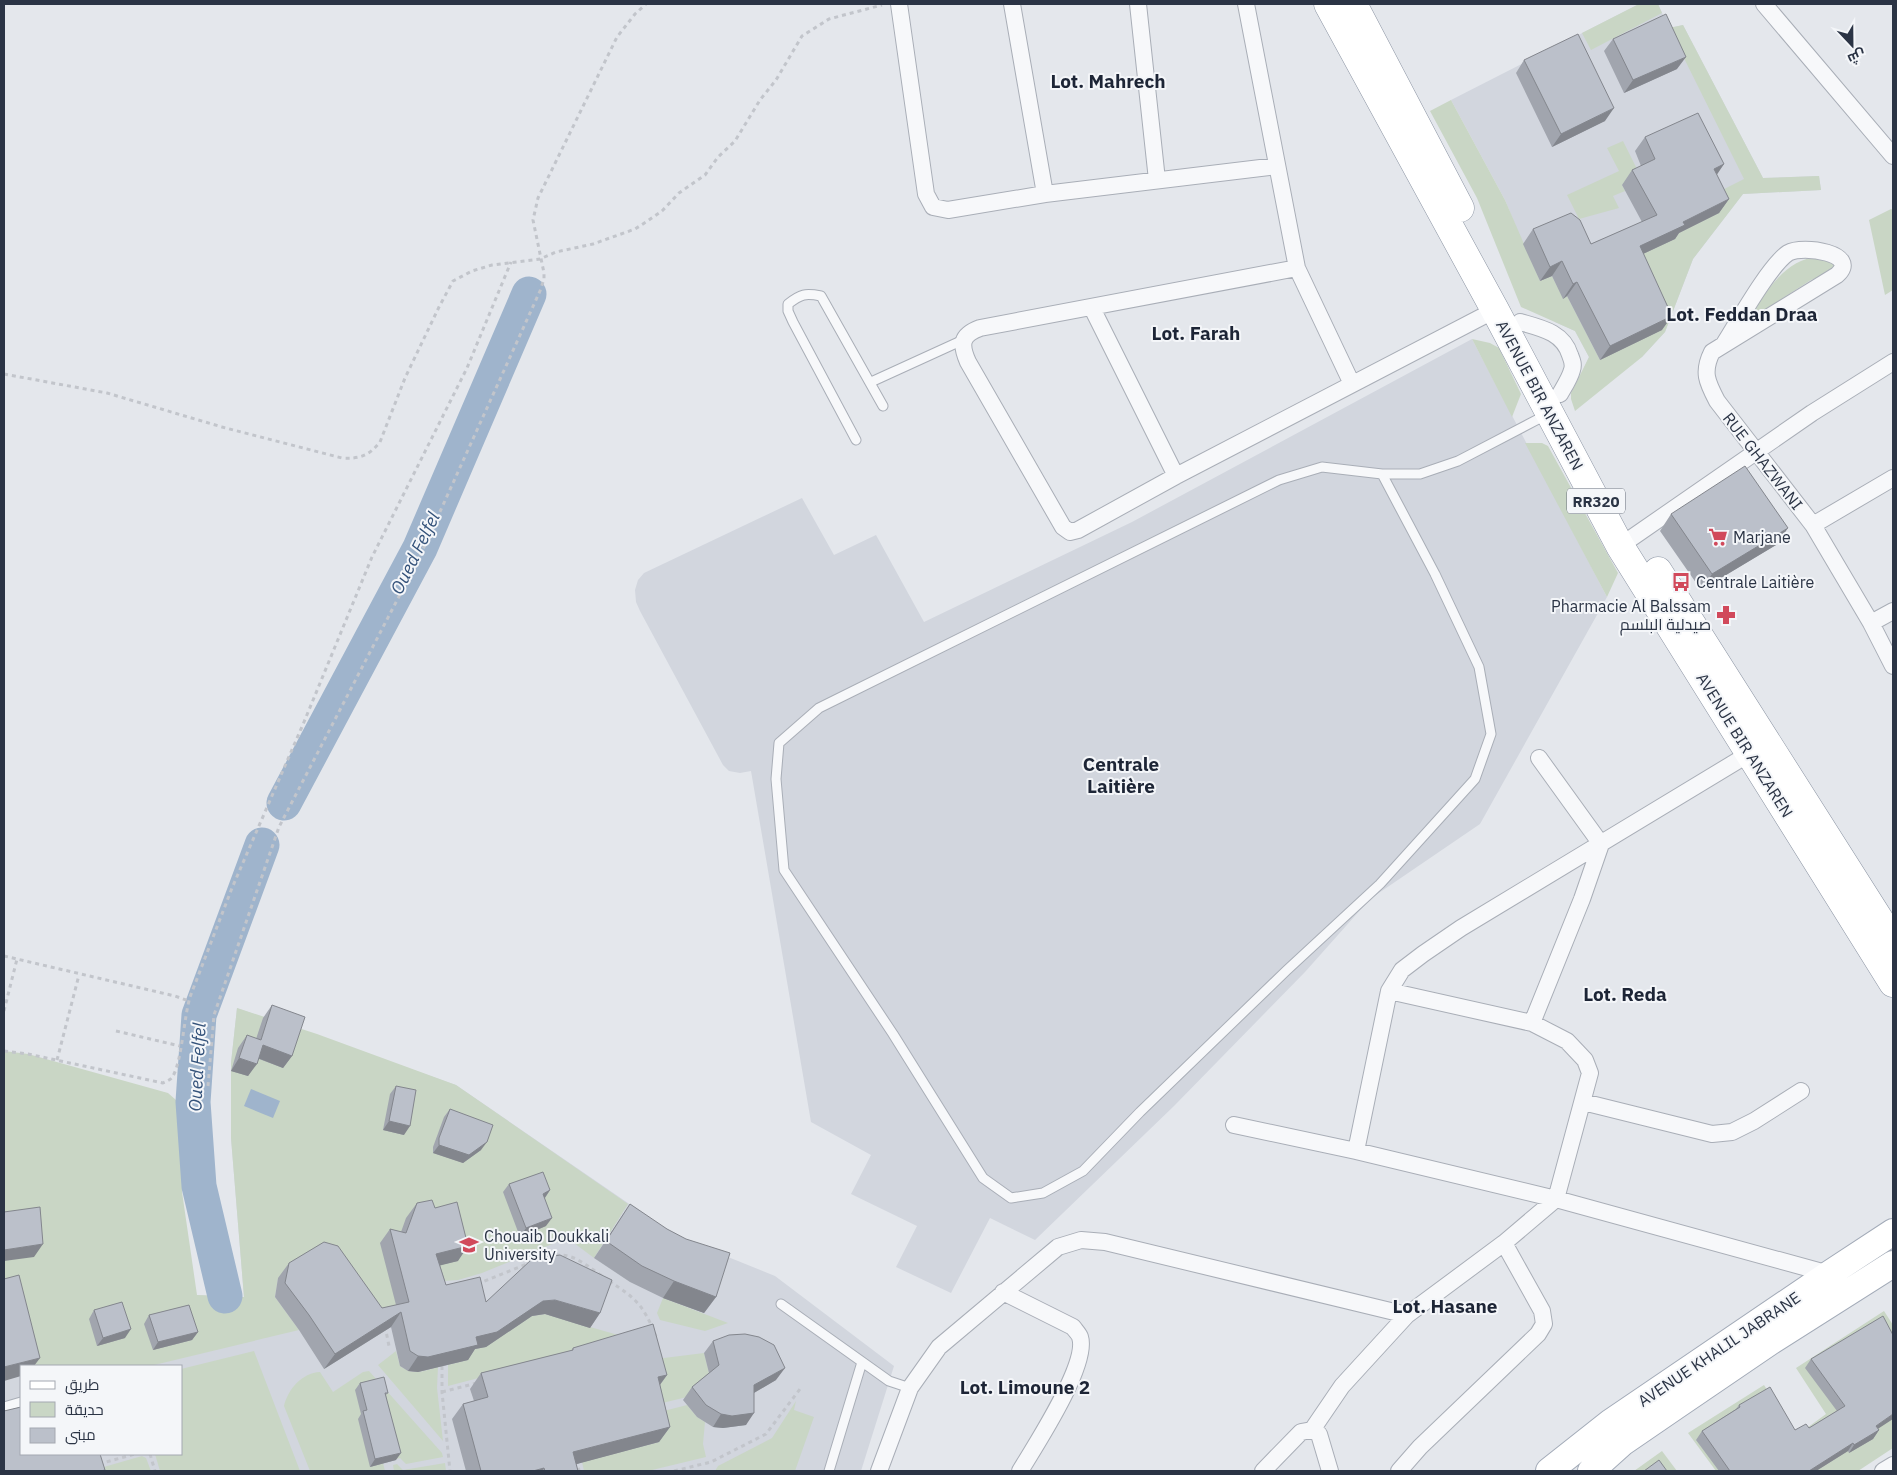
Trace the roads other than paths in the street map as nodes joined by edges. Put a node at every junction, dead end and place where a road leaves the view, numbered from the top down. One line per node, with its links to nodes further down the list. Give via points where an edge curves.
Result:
1 (899, 4): 11 (street, via 926,194 933,207 948,210)
2 (1012, 4): 11 (street)
3 (1138, 4): 10 (street)
4 (1246, 4): 9 (street)
5 (1328, 4): 14 (highway, AVENUE BIR ANZAREN / RR320)
6 (1353, 4): 20 (highway, AVENUE BIR ANZAREN / RR320, via 1520,322)
7 (1764, 4): 8 (street)
8 (1893, 156)
9 (1277, 166): 10 (street); 12 (street)
10 (1157, 180): 11 (street)
11 (1045, 194)
12 (1297, 268): 13 (street); 19 (street)
13 (1092, 308): 15 (street, via 980,328 970,331); 25 (street)
14 (1495, 310): 19 (street); 20 (highway, AVENUE BIR ANZAREN / RR320)
15 (963, 340): 18 (lane); 25 (street, via 968,362 1063,527 1070,532)
16 (1724, 344): 16 (street, RUE GHAZWANI, via 1842,271 1840,260 1820,250 1789,252 1765,280); 23 (street, RUE GHAZWANI, via 1712,352 1707,362 1709,386)
17 (1893, 362): 23 (street)
18 (871, 382): 21 (lane); 22 (lane, via 821,296 808,293 788,304 793,322)
19 (1352, 384): 25 (street)
20 (1554, 404): 24 (lane, via 1458,461 1420,474); 28 (highway, AVENUE BIR ANZAREN / RR320)
21 (883, 406)
22 (856, 440)
23 (1756, 452): 27 (street, RUE GHAZWANI); 28 (street)
24 (1382, 474): 24 (lane, via 1322,467 1279,480 819,708 779,743 776,779 784,870 893,1034 983,1178 1011,1198 1043,1193 1083,1171 1280,976 1380,884 1475,779 1491,734 1479,666)
25 (1176, 476)
26 (1892, 481): 27 (street)
27 (1813, 525): 30 (street, RUE GHAZWANI)
28 (1628, 541): 32 (highway, AVENUE BIR ANZAREN / RR320)
29 (1893, 611): 30 (street)
30 (1871, 623): 31 (street, RUE GHAZWANI)
31 (1893, 666)
32 (1759, 748): 34 (street); 35 (highway, AVENUE BIR ANZAREN / RR320); 36 (highway, AVENUE BIR ANZAREN / RR320)
33 (1539, 758): 34 (street)
34 (1601, 844): 37 (street, via 1422,954 1402,970); 38 (street)
35 (1893, 941)
36 (1893, 983)
37 (1389, 991): 38 (street); 42 (street)
38 (1532, 1023): 40 (street, via 1568,1041 1584,1060 1590,1073)
39 (1802, 1091): 40 (street, via 1732,1132 1712,1134)
40 (1583, 1102): 43 (street)
41 (1234, 1125): 42 (street)
42 (1356, 1151): 43 (street)
43 (1556, 1199): 45 (street); 47 (street)
44 (1893, 1232): 47 (main road, AVENUE KHALIL JABRANE)
45 (1504, 1243): 51 (street); 64 (street, via 1542,1311 1544,1324 1538,1334)
46 (1893, 1264): 48 (main road, AVENUE KHALIL JABRANE)
47 (1829, 1274): 48 (street); 56 (main road, AVENUE KHALIL JABRANE)
48 (1858, 1286): 56 (main road, AVENUE KHALIL JABRANE, via 1762,1348)
49 (1003, 1292): 51 (street, via 1058,1247 1081,1240 1105,1242); 53 (street, via 939,1347); 61 (street, via 1073,1327 1080,1337 1075,1369 1063,1397)
50 (782, 1304): 52 (lane)
51 (1407, 1315): 57 (street, via 1342,1386)
52 (862, 1362): 53 (lane, via 889,1381); 59 (lane)
53 (910, 1388): 60 (street)
54 (20, 1402): 55 (lane)
55 (4, 1407)
56 (1627, 1425): 65 (main road, AVENUE KHALIL JABRANE); 66 (main road, AVENUE KHALIL JABRANE, via 1622,1444)
57 (1312, 1430): 62 (street, via 1301,1432); 63 (street, via 1319,1434)
58 (1893, 1465): 67 (street)
59 (829, 1471)
60 (879, 1471)
61 (1020, 1471)
62 (1263, 1471)
63 (1330, 1471)
64 (1399, 1471)
65 (1549, 1471)
66 (1590, 1471)
67 (1883, 1471)

